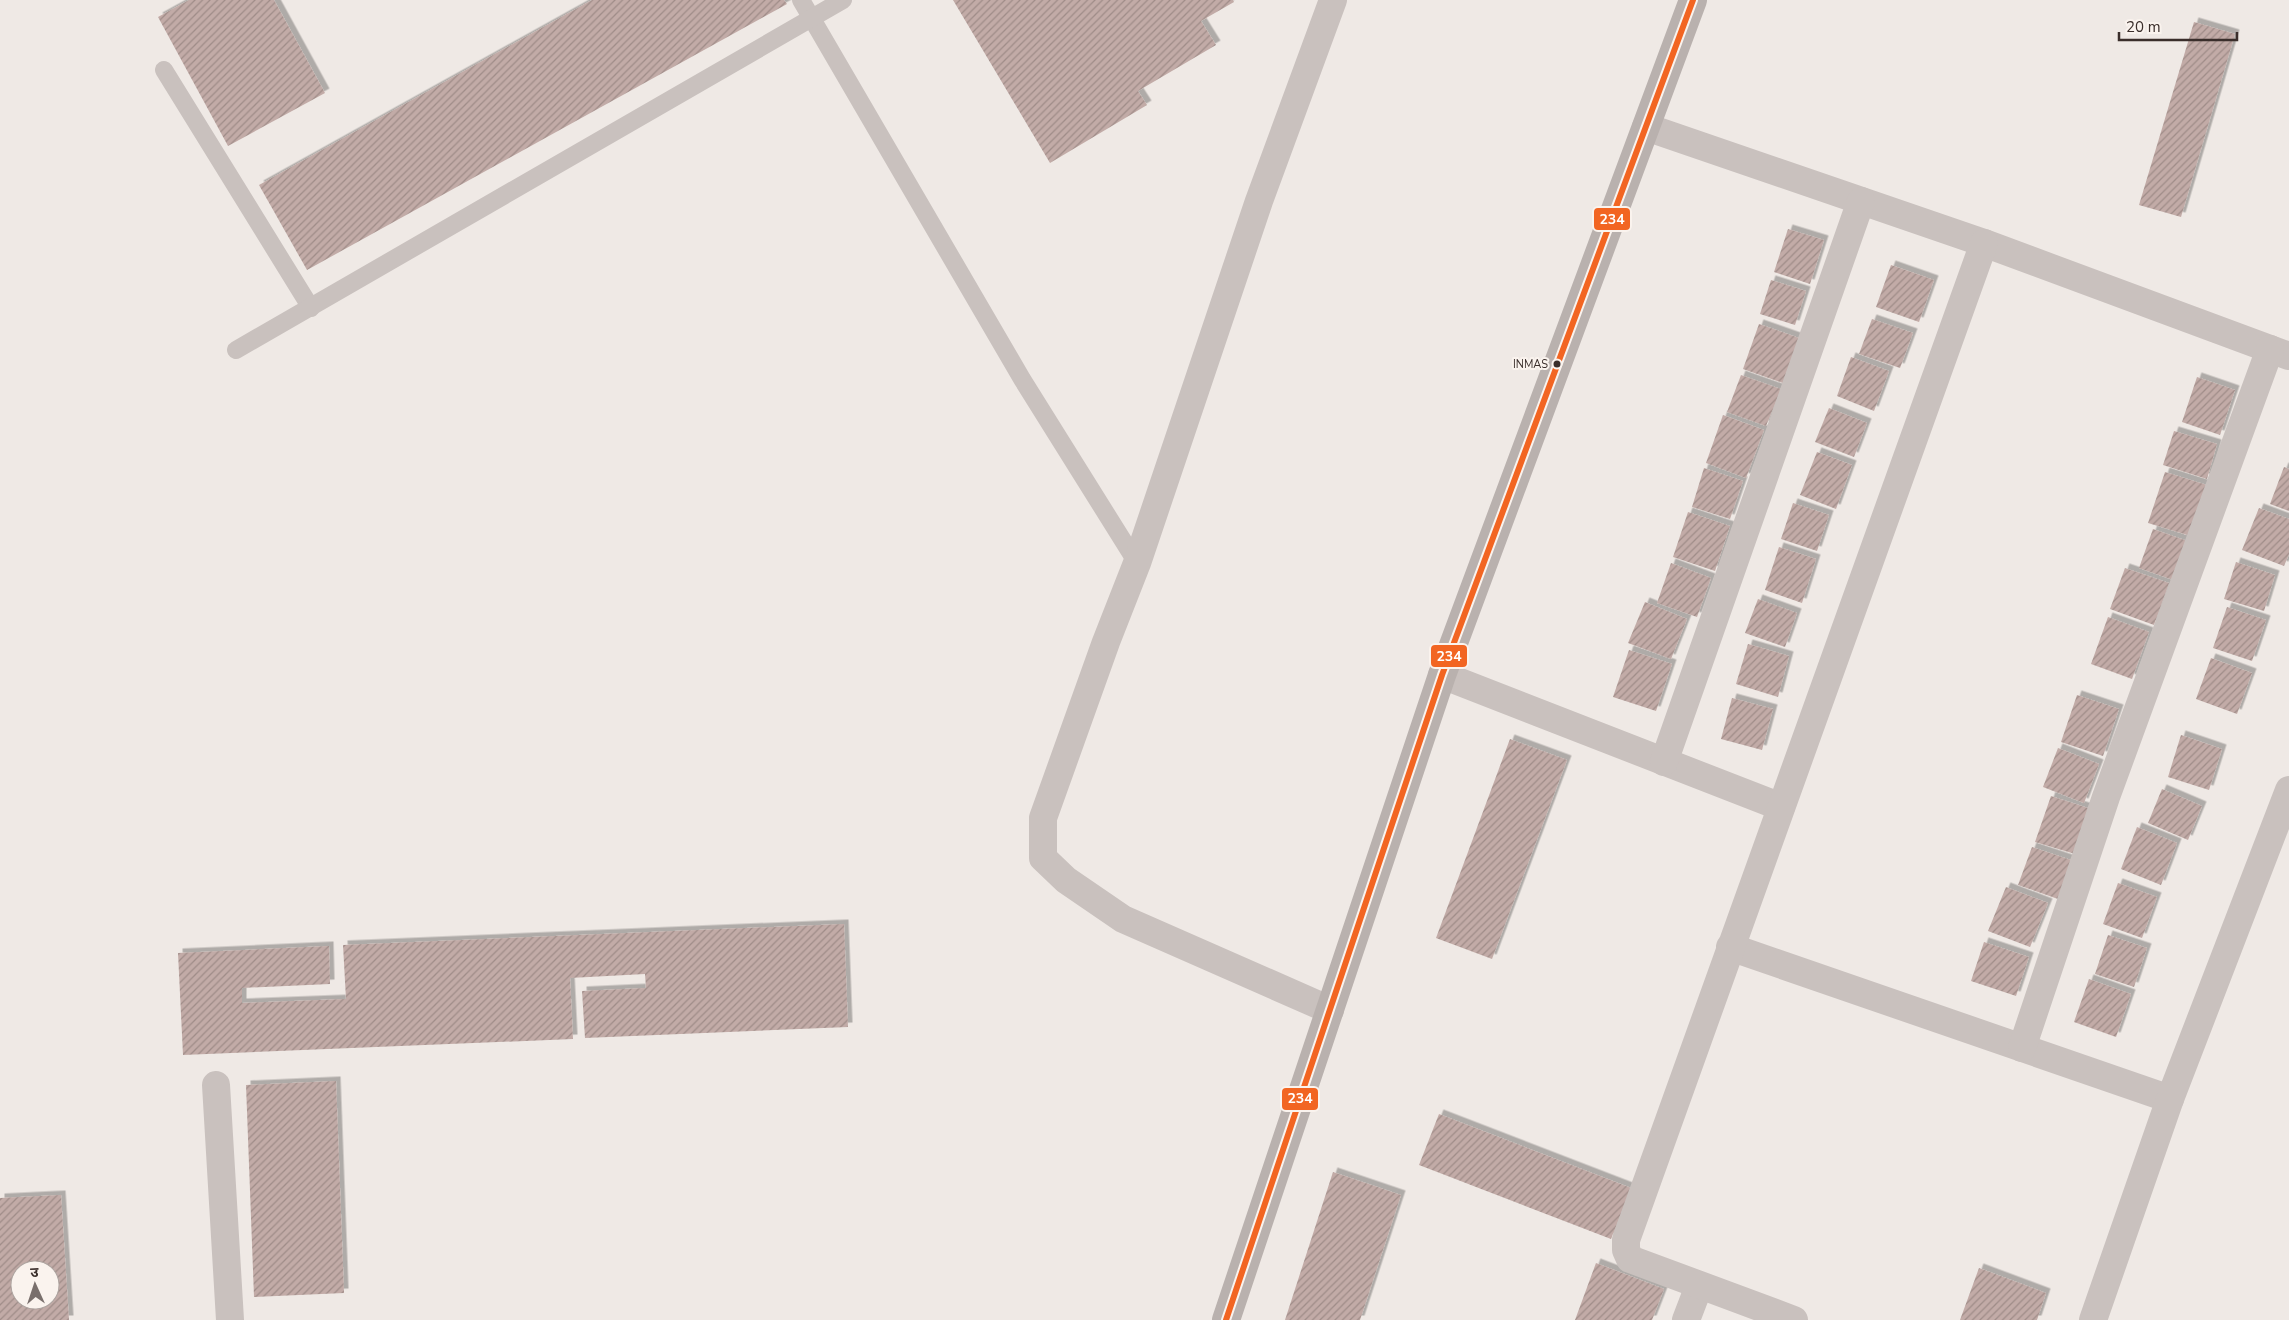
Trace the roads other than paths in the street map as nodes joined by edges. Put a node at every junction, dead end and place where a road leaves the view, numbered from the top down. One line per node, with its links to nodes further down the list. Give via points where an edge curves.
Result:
1 (800, 0): 5 (lane)
2 (842, 0): 5 (lane)
3 (1333, 0): 13 (street, via 1259,201)
4 (1693, 0): 7 (street)
5 (812, 19): 10 (lane); 13 (lane, via 1022,379)
6 (164, 70): 10 (lane)
7 (1646, 127): 8 (street); 14 (street)
8 (1861, 201): 9 (street); 15 (street)
9 (1984, 242): 12 (street); 17 (street)
10 (311, 308): 11 (lane)
11 (236, 350)
12 (2279, 352): 20 (street, via 2103,805)
13 (1137, 563): 19 (street, via 1043,818 1043,858 1066,880 1123,919)
14 (1442, 675): 15 (street); 19 (street)
15 (1664, 762): 17 (street)
16 (2289, 790): 22 (street)
17 (1781, 807): 18 (street)
18 (1730, 948): 20 (street); 23 (street, via 1626,1240 1630,1258)
19 (1330, 1010): 25 (street)
20 (2022, 1048): 22 (street)
21 (216, 1085): 24 (street)
22 (2170, 1099): 28 (street)
23 (1699, 1286): 26 (street); 27 (street)
24 (230, 1320)
25 (1226, 1320)
26 (1686, 1320)
27 (1794, 1320)
28 (2093, 1320)

